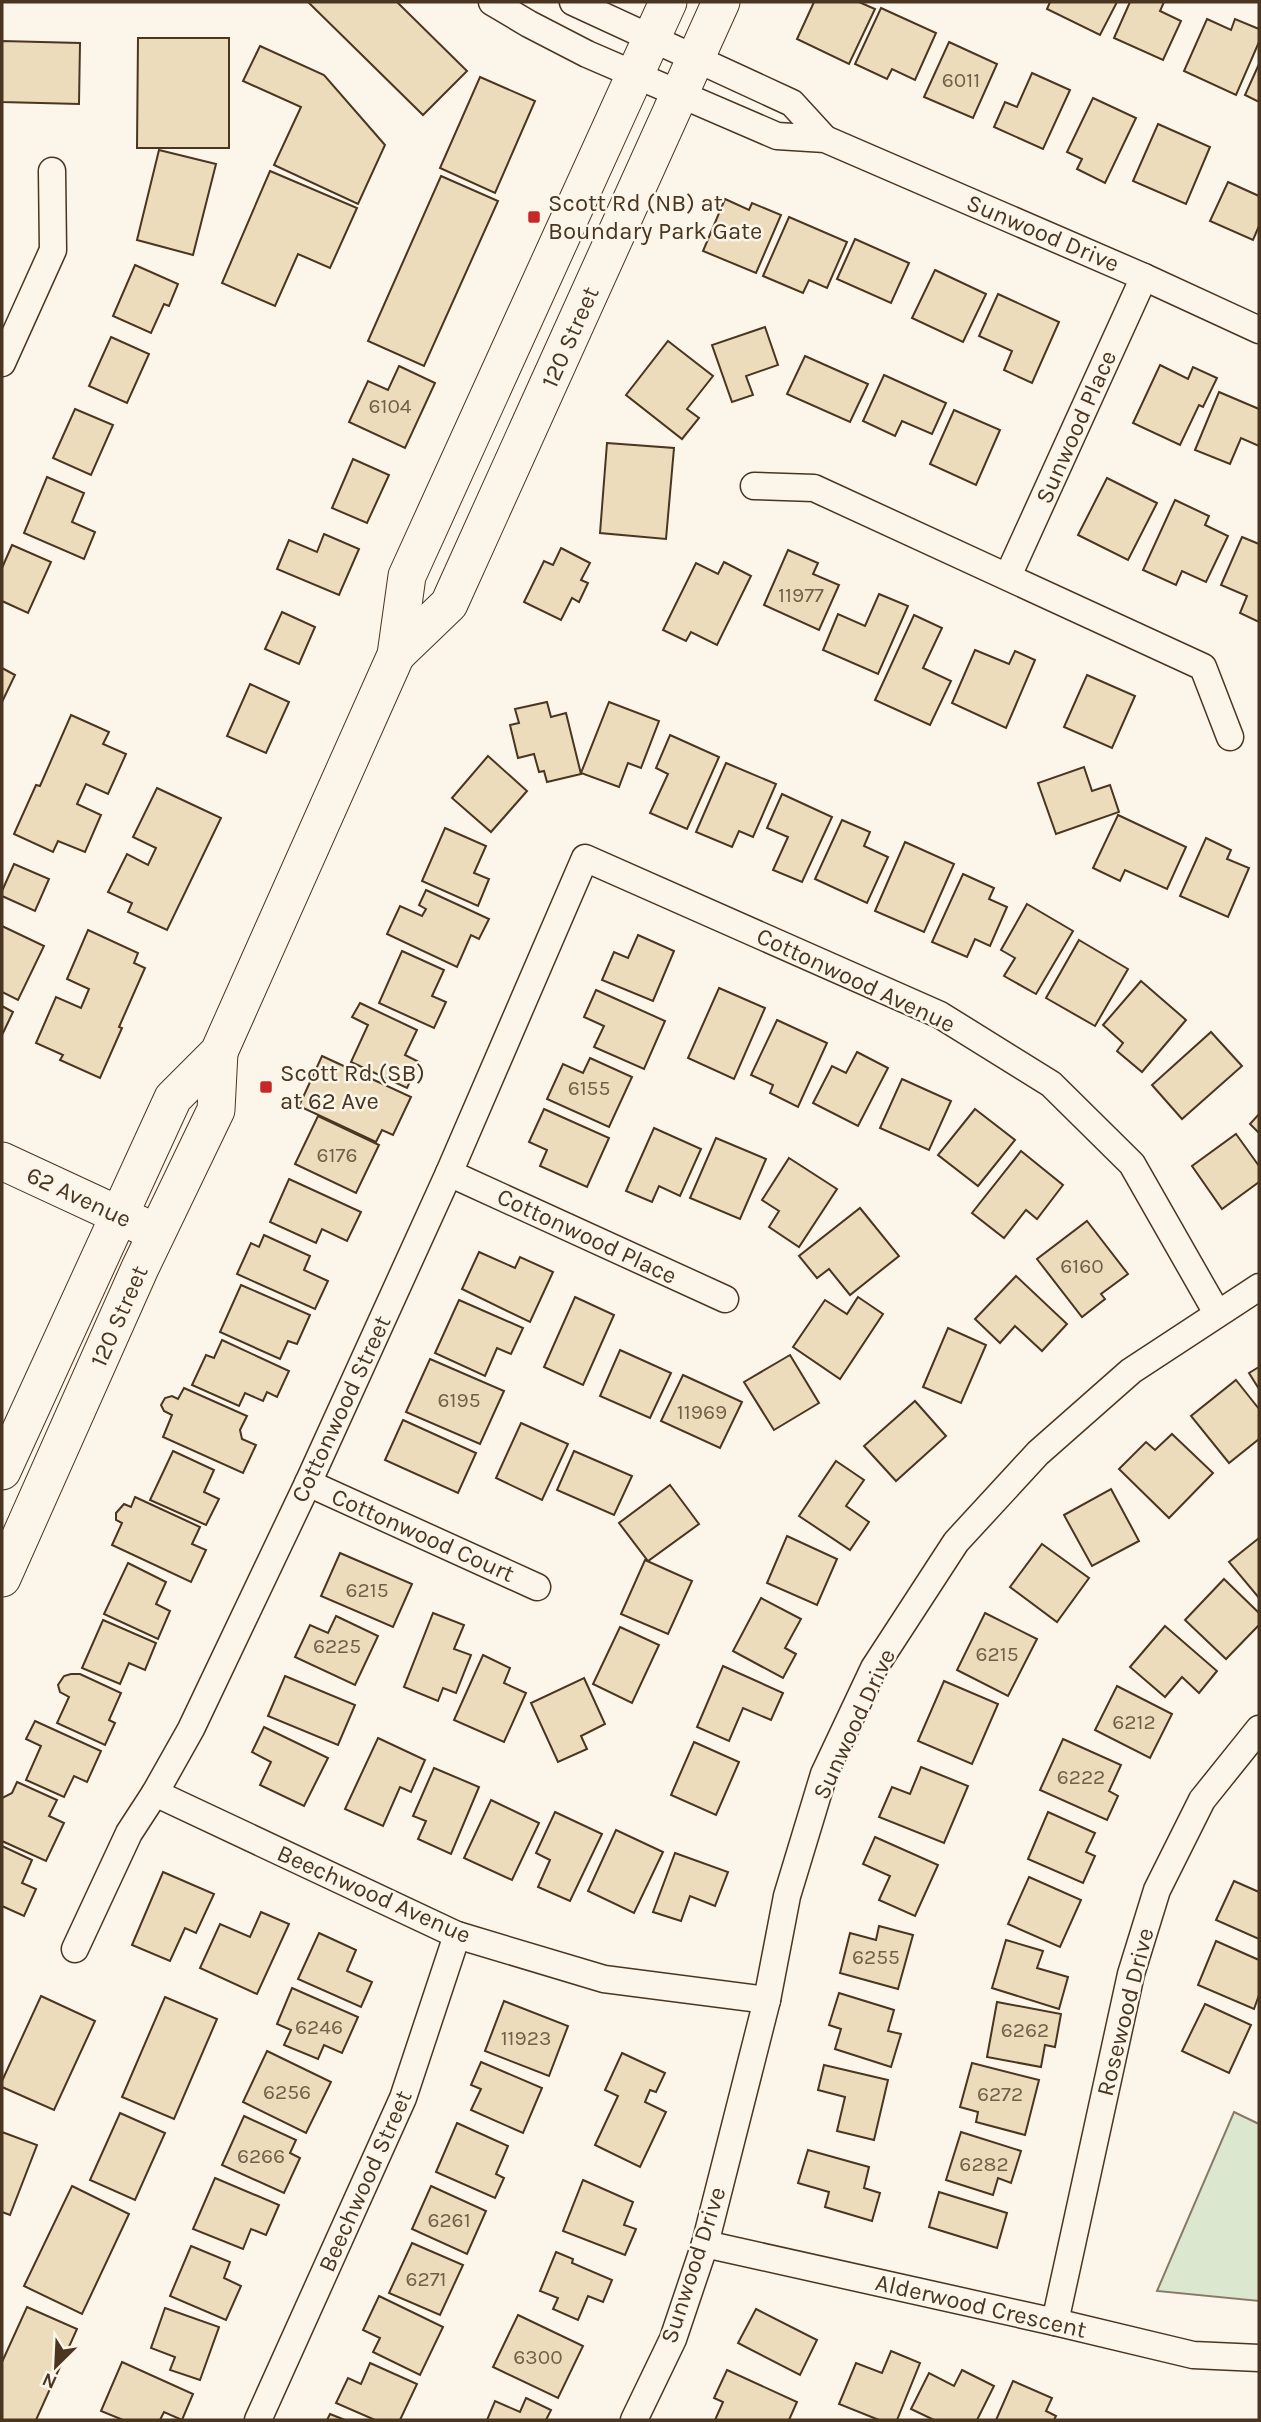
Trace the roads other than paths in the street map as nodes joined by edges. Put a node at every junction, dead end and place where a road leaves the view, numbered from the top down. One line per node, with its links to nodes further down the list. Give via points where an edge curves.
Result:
1 (492, 2): 7 (street, Sunwood Drive)
2 (573, 2): 5 (street, Sunwood Drive)
3 (668, 2): 5 (main road, 120 Street)
4 (721, 2): 6 (main road, 120 Street)
5 (651, 38): 6 (street, Sunwood Drive); 7 (main road, 120 Street)
6 (695, 59): 8 (main road, 120 Street); 9 (street, Sunwood Drive, via 792,103)
7 (635, 75): 8 (street, Sunwood Drive); 16 (main road, 120 Street, via 407,576)
8 (680, 94): 9 (street, Sunwood Drive, via 778,136); 16 (main road, 120 Street, via 449,604)
9 (825, 139): 11 (street, Sunwood Drive)
10 (52, 171): 13 (street, via 53,250)
11 (1144, 277): 12 (street, Sunwood Drive); 15 (street, Sunwood Place)
12 (1259, 330)
13 (2, 363)
14 (754, 486): 15 (street, via 814,488)
15 (1008, 576): 17 (street, via 1203,667)
16 (396, 655): 19 (main road, 120 Street)
17 (1230, 737)
18 (585, 858): 21 (street, Cottonwood Street); 26 (street, Cottonwood Avenue, via 940,1015 1051,1084 1132,1164)
19 (219, 1052): 22 (main road, 120 Street, via 173,1098); 23 (main road, 120 Street, via 216,1110)
20 (2, 1161): 22 (main road, 62 Avenue)
21 (449, 1173): 25 (street, Cottonwood Place); 28 (street, Cottonwood Street)
22 (119, 1216): 23 (main road, 62 Avenue); 27 (main road, 120 Street)
23 (157, 1233): 29 (main road, 120 Street)
24 (1259, 1287): 26 (street, Sunwood Drive)
25 (724, 1299)
26 (1217, 1314): 35 (street, Sunwood Drive, via 1131,1371 1038,1453 956,1542 874,1668 824,1774 787,1896)
27 (2, 1471)
28 (308, 1483): 30 (street, Cottonwood Court); 32 (street, Cottonwood Street, via 191,1729)
29 (2, 1578)
30 (537, 1587)
31 (1259, 1730): 37 (street, Rosewood Drive, via 1202,1800 1157,1890 1131,1974)
32 (155, 1793): 33 (street, Beechwood Avenue); 34 (street, Cottonwood Street, via 129,1833)
33 (457, 1935): 35 (street, Beechwood Avenue, via 604,1979); 39 (street, Beechwood Street, via 403,2098)
34 (75, 1948)
35 (766, 2000): 36 (street, Sunwood Drive)
36 (705, 2244): 37 (street, Alderwood Crescent); 40 (street, Sunwood Drive, via 673,2339)
37 (1055, 2322): 38 (street, Alderwood Crescent, via 1194,2355)
38 (1259, 2358)
39 (258, 2420)
40 (634, 2420)

